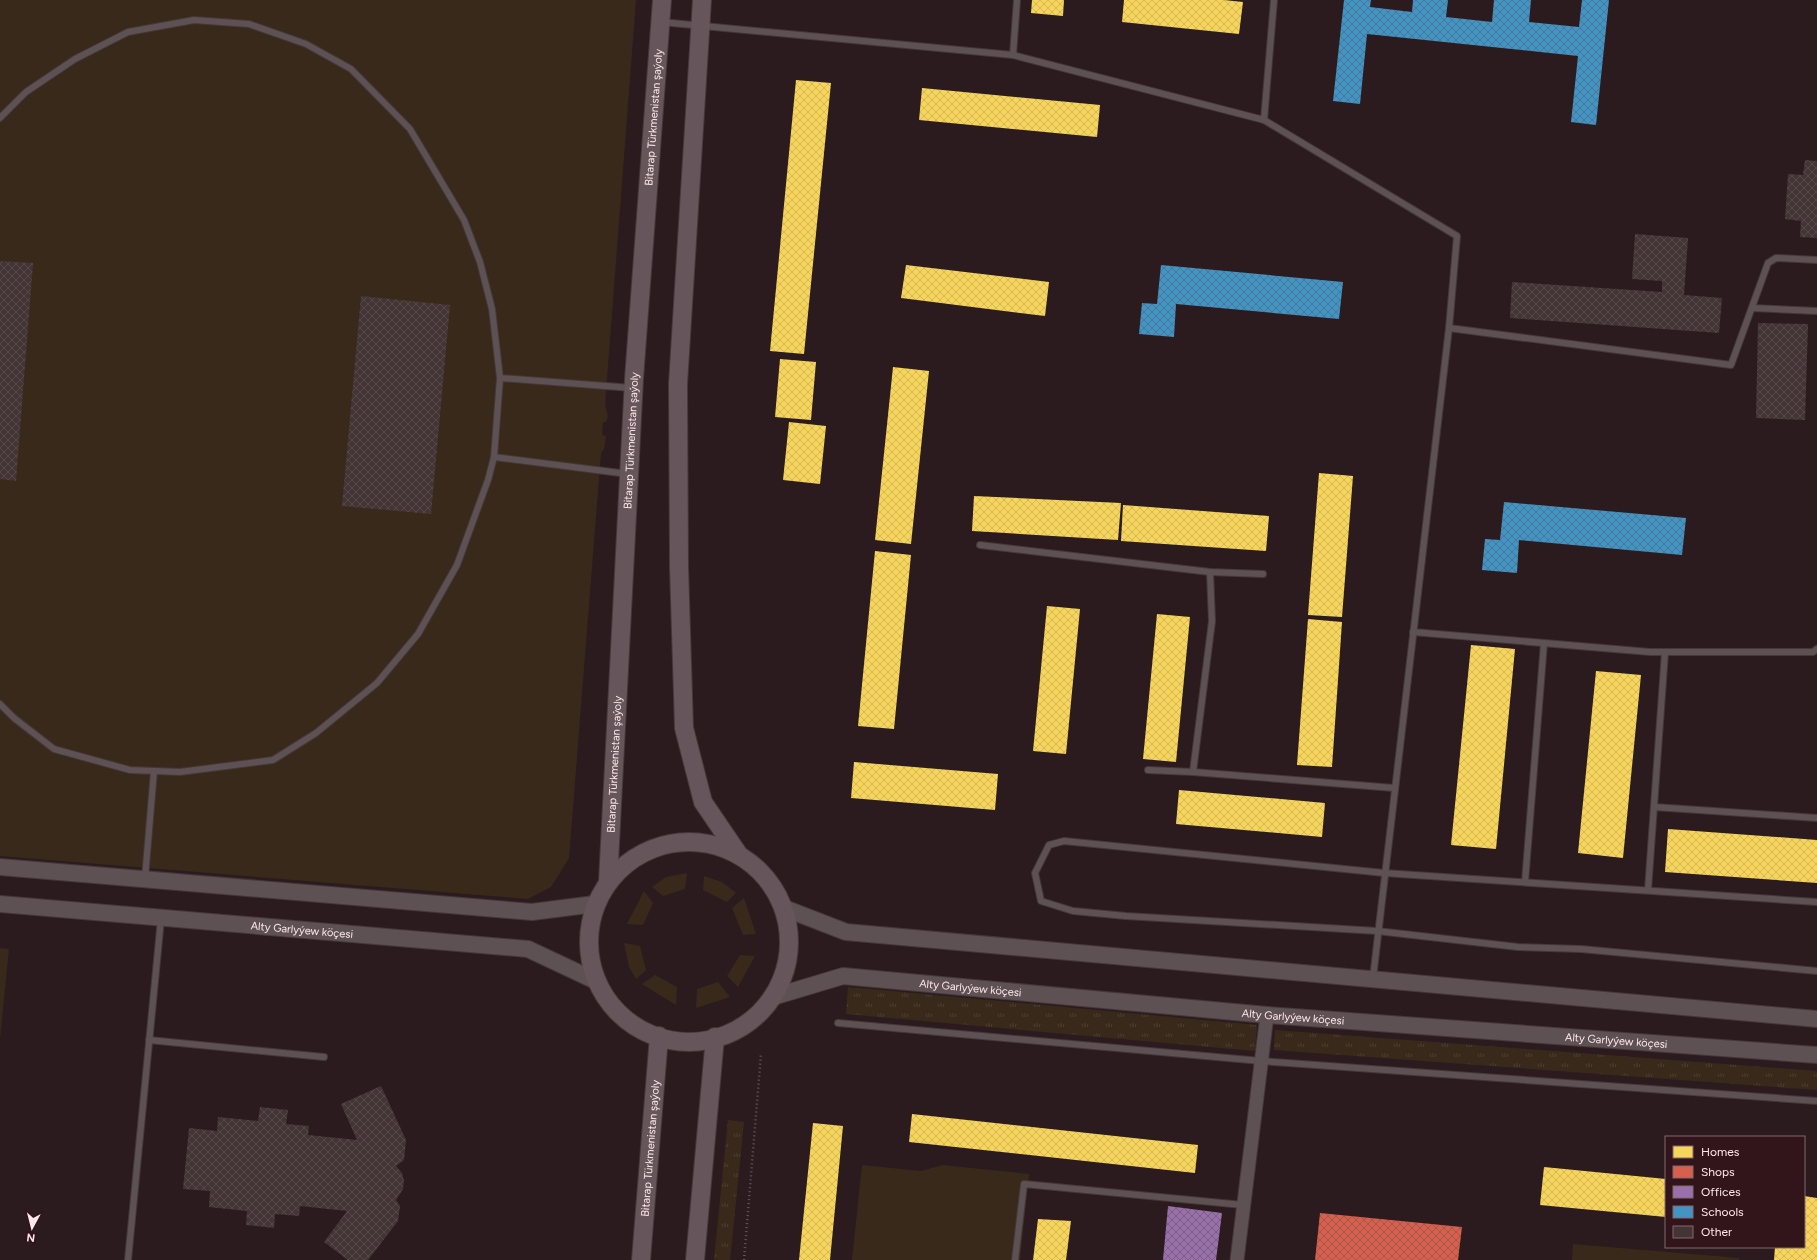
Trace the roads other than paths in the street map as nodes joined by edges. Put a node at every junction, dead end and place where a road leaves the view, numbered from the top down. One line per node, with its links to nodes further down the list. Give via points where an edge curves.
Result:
1 (662, 0): 5 (main road, Bitarap Türkmenistan şaýoly)
2 (702, 0): 6 (main road)
3 (1017, 0): 7 (lane)
4 (1274, 0): 9 (lane)
5 (660, 22): 6 (lane); 15 (main road, Bitarap Türkmenistan şaýoly)
6 (700, 26): 7 (lane); 32 (main road, via 678,384 679,567 684,728 703,802)
7 (1013, 55): 9 (lane)
8 (0, 118): 14 (lane, via 26,92 68,63 128,32 194,20 249,24 306,44 351,69 410,129 464,220 480,262 492,309)
9 (1264, 120): 13 (lane, via 1457,236)
10 (1817, 260): 11 (lane, via 1776,258 1768,263)
11 (1752, 308): 12 (lane); 13 (lane, via 1731,365)
12 (1817, 311)
13 (1449, 328): 21 (lane)
14 (500, 378): 15 (lane); 16 (lane)
15 (633, 388): 17 (main road, Bitarap Türkmenistan şaýoly)
16 (494, 458): 17 (lane); 27 (lane, via 457,565 418,634 377,683 316,734 274,760 180,772)
17 (629, 475): 36 (main road, Bitarap Türkmenistan şaýoly)
18 (980, 545): 19 (lane)
19 (1210, 572): 20 (lane); 28 (lane, via 1212,621)
20 (1263, 574)
21 (1413, 632): 22 (lane); 29 (lane)
22 (1544, 643): 24 (lane); 37 (lane)
23 (1817, 649): 24 (lane, via 1813,652)
24 (1665, 652): 30 (lane)
25 (0, 704): 27 (lane, via 54,749 130,770)
26 (1148, 770): 28 (lane)
27 (154, 771): 35 (lane)
28 (1193, 772): 29 (lane)
29 (1394, 788): 34 (lane)
30 (1654, 807): 31 (lane); 38 (lane)
31 (1817, 818)
32 (739, 855): 36 (main road, via 712,844 683,842 655,848 629,861); 42 (main road, via 758,869 773,887)
33 (0, 867): 35 (street)
34 (1384, 873): 37 (lane); 44 (lane); 44 (lane, via 1064,841 1048,845 1035,873 1041,901 1073,911)
35 (145, 880): 41 (street, via 532,912)
36 (608, 882): 41 (main road)
37 (1525, 882): 38 (lane)
38 (1648, 890): 39 (lane)
39 (1817, 902)
40 (0, 904): 43 (street, Alty Garlyýew köçesi)
41 (596, 904): 47 (main road, via 589,930 589,956)
42 (784, 908): 46 (street, via 846,932); 48 (main road, via 789,938 788,954 786,969)
43 (161, 918): 47 (street, Alty Garlyýew köçesi, via 528,949); 54 (lane)
44 (1377, 931): 45 (lane, via 1518,947 1581,949); 46 (lane)
45 (1817, 971)
46 (1373, 979): 50 (street)
47 (596, 981): 52 (main road, via 614,1009 639,1029)
48 (773, 997): 49 (street, Alty Garlyýew köçesi, via 843,976); 53 (main road, via 758,1015 739,1029)
49 (1267, 1015): 55 (street, Alty Garlyýew köçesi); 57 (street)
50 (1817, 1019)
51 (838, 1023): 57 (lane)
52 (659, 1036): 53 (main road, via 672,1041 706,1041); 61 (main road, Bitarap Türkmenistan şaýoly)
53 (715, 1038): 62 (main road)
54 (149, 1040): 56 (lane); 60 (lane)
55 (1817, 1055)
56 (324, 1057)
57 (1261, 1061): 58 (lane); 59 (street)
58 (1817, 1101)
59 (1243, 1205): 63 (lane, via 1024,1184); 64 (street)
60 (128, 1260)
61 (641, 1260)
62 (695, 1260)
63 (1015, 1260)
64 (1237, 1260)

